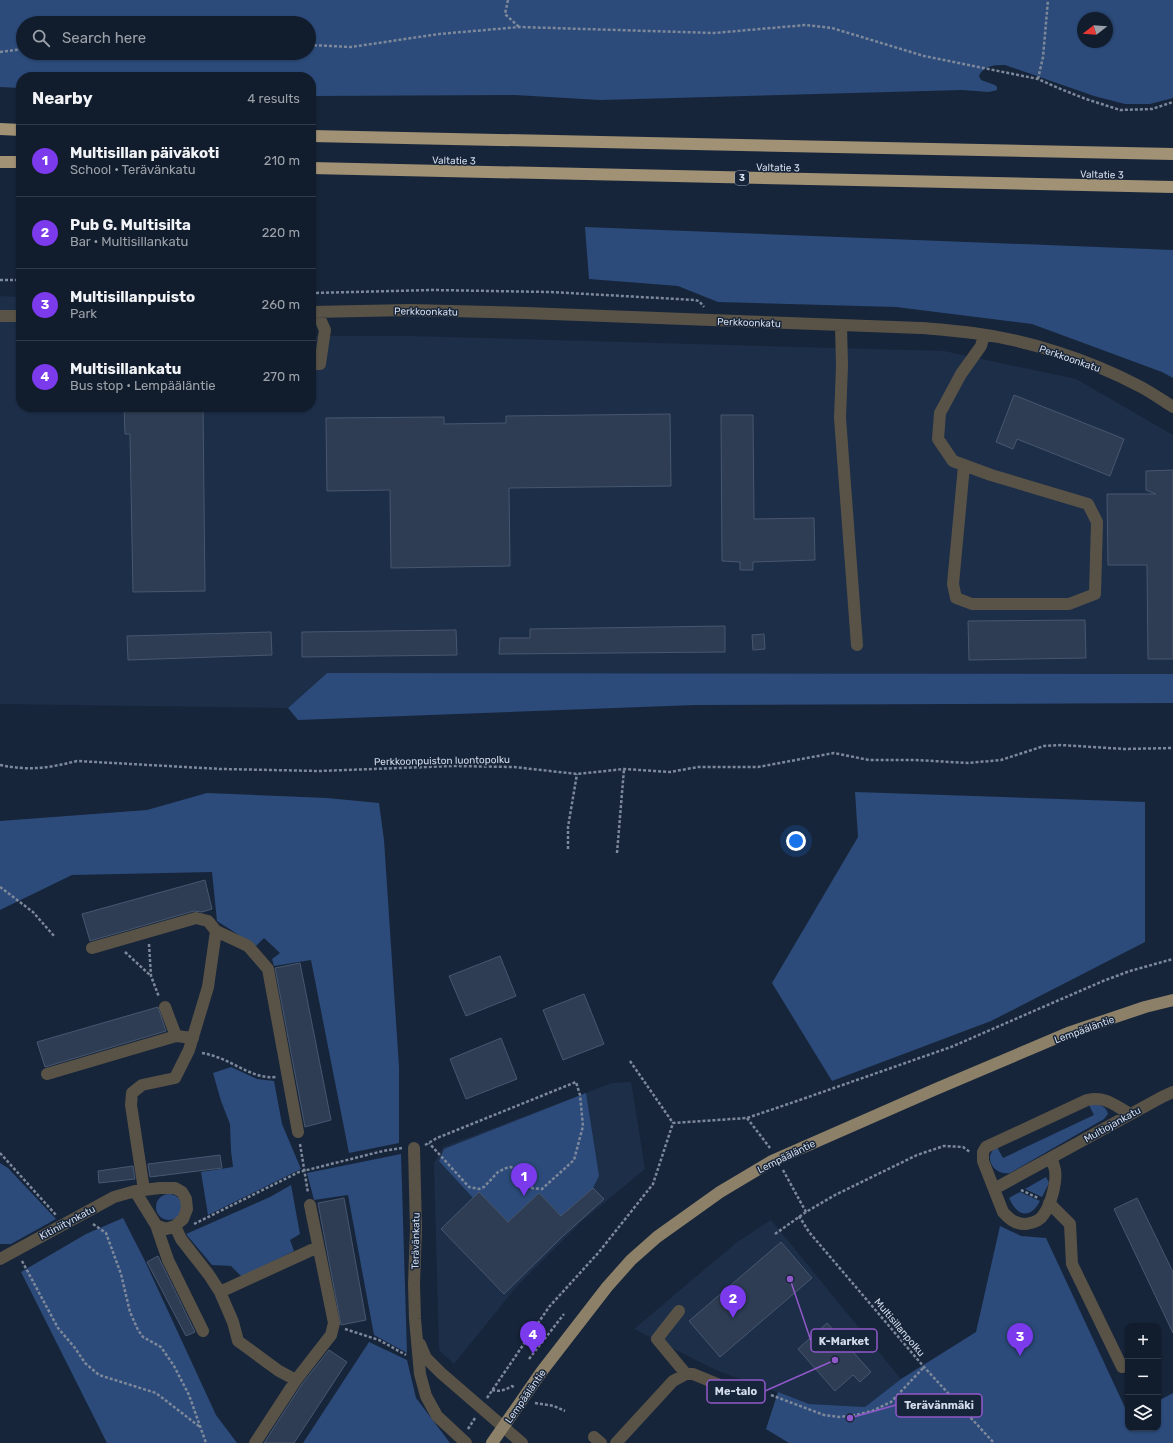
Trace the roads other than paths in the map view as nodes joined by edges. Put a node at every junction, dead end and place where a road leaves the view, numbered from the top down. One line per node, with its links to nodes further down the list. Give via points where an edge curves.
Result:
1 (0, 129): 2 (highway)
2 (16, 130)
3 (316, 136): 4 (highway, Valtatie 3)
4 (1173, 154)
5 (0, 162): 6 (highway)
6 (16, 162)
7 (316, 168): 8 (highway, Valtatie 3 / 3)
8 (1173, 187)
9 (316, 312): 13 (street, Perkkoonkatu, via 518,312)
10 (316, 315): 15 (street, via 325,330 320,364)
11 (0, 316): 12 (street)
12 (16, 316)
13 (841, 325): 14 (street, Perkkoonkatu, via 921,328); 18 (street, via 840,418)
14 (984, 335): 16 (street, Perkkoonkatu, via 1058,352 1088,363 1140,386); 17 (street, via 981,346 961,374 940,414 938,440 953,461)
15 (316, 364)
16 (1173, 407)
17 (964, 466): 17 (street, via 1088,504 1097,522 1095,594 1069,604 972,604 956,598 953,584)
18 (857, 645)
19 (216, 931): 20 (street, via 208,921 196,918); 24 (street, via 208,988); 28 (street, via 248,946 268,969)
20 (92, 948)
21 (1173, 1000): 47 (main road, Lempääläntie, via 1068,1033 772,1161 720,1192 657,1237 631,1260 542,1370)
22 (165, 1007): 23 (street)
23 (176, 1036): 24 (street); 25 (street)
24 (193, 1038): 32 (street, via 190,1050 175,1078 142,1085 132,1093)
25 (47, 1074)
26 (1173, 1092): 27 (street, Multiojankatu)
27 (1130, 1114): 30 (street, Multiojankatu); 31 (street, via 1106,1100 1087,1100 986,1147 983,1161)
28 (298, 1132)
29 (414, 1148): 42 (street, Terävänkatu)
30 (1051, 1158): 31 (street, Multiojankatu); 33 (street, via 1055,1170 1055,1183)
31 (999, 1187): 33 (street, via 1003,1212 1013,1222 1031,1224 1039,1220)
32 (140, 1190): 35 (street, Kitiniitynkatu, via 175,1188 182,1192 187,1209); 36 (street); 38 (street, Kitiniitynkatu, via 114,1197)
33 (1049, 1203): 43 (street, via 1070,1224 1072,1264)
34 (310, 1205): 37 (street)
35 (179, 1223): 36 (street, via 166,1229); 39 (street, via 181,1239)
36 (156, 1225): 41 (street, via 168,1260)
37 (318, 1247): 39 (street); 45 (street, via 334,1323 331,1335)
38 (0, 1259)
39 (220, 1292): 45 (street, via 238,1341 279,1371)
40 (679, 1311): 44 (street, via 657,1339)
41 (204, 1331)
42 (416, 1334): 47 (street, Terävänkatu, via 426,1358 441,1374); 49 (street, Terävänkatu, via 420,1374 426,1396 437,1416)
43 (1122, 1367)
44 (686, 1374): 46 (street, via 693,1374 749,1397); 52 (street, via 672,1381)
45 (296, 1380): 48 (street)
46 (759, 1390)
47 (504, 1426): 50 (main road, Lempääläntie); 51 (street, Terävänkatu)
48 (256, 1443)
49 (466, 1443)
50 (492, 1443)
51 (522, 1443)
52 (616, 1443)

